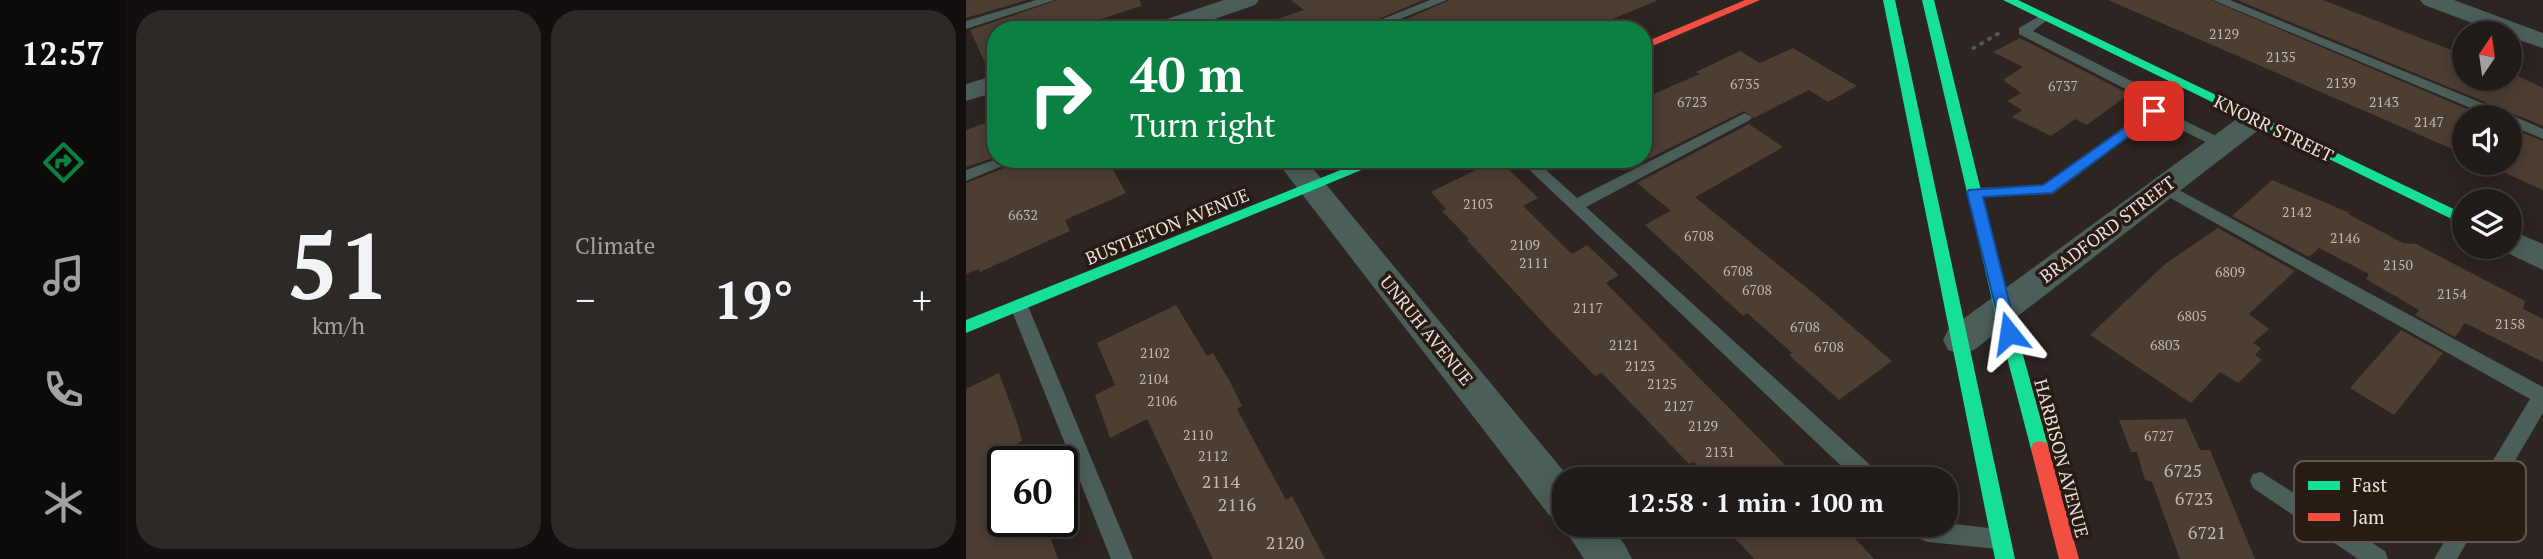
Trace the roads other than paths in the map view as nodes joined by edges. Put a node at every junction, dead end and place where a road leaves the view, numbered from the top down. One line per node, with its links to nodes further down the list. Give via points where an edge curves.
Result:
1 (1049, 0): 15 (lane)
2 (1160, 0): 12 (street)
3 (1247, 0): 13 (street)
4 (1441, 0): 14 (lane)
5 (1755, 0): 17 (main road)
6 (1889, 0): 44 (main road)
7 (1928, 0): 36 (main road, HARBISON AVENUE)
8 (2009, 0): 11 (main road, KNORR STREET)
9 (2220, 0): 20 (lane)
10 (2432, 0): 16 (street)
11 (2045, 17): 21 (lane, via 2024,31 2152,97); 23 (main road, KNORR STREET)
12 (1169, 21)
13 (1191, 21)
14 (1385, 21)
15 (966, 25)
16 (2543, 41)
17 (1652, 43)
18 (987, 86): 19 (street)
19 (966, 93)
20 (2475, 105)
21 (2154, 111): 26 (lane); 36 (lane, via 2047,190)
22 (1745, 117): 27 (lane)
23 (2255, 119): 26 (street, BRADFORD STREET); 38 (main road, KNORR STREET)
24 (2522, 125): 25 (lane)
25 (2543, 134)
26 (2221, 144): 34 (street, BRADFORD STREET)
27 (1652, 166)
28 (988, 168): 33 (lane)
29 (1297, 168): 35 (street, UNRUH AVENUE)
30 (1360, 168): 35 (main road, BUSTLETON AVENUE)
31 (1535, 168): 37 (lane)
32 (1648, 168): 37 (lane)
33 (966, 176)
34 (2164, 187): 42 (street, BRADFORD STREET); 45 (lane)
35 (1314, 188): 41 (main road, BUSTLETON AVENUE); 49 (street, UNRUH AVENUE)
36 (1974, 193): 42 (main road, HARBISON AVENUE)
37 (1575, 206): 47 (lane)
38 (2452, 214)
39 (2522, 247): 40 (street)
40 (2543, 257)
41 (1019, 306): 43 (main road, BUSTLETON AVENUE); 56 (lane)
42 (2002, 308): 44 (street, BRADFORD STREET); 58 (main road, HARBISON AVENUE)
43 (966, 327)
44 (1961, 340): 55 (main road)
45 (2543, 397): 46 (lane)
46 (2504, 461)
47 (1857, 467)
48 (2261, 481): 50 (lane)
49 (1552, 487)
50 (2294, 503)
51 (1593, 537): 57 (street)
52 (1950, 537): 55 (lane)
53 (2352, 542): 59 (lane)
54 (2455, 542): 60 (lane)
55 (2003, 549)
56 (1122, 559)
57 (1610, 559)
58 (2068, 559)
59 (2377, 559)
60 (2445, 559)

